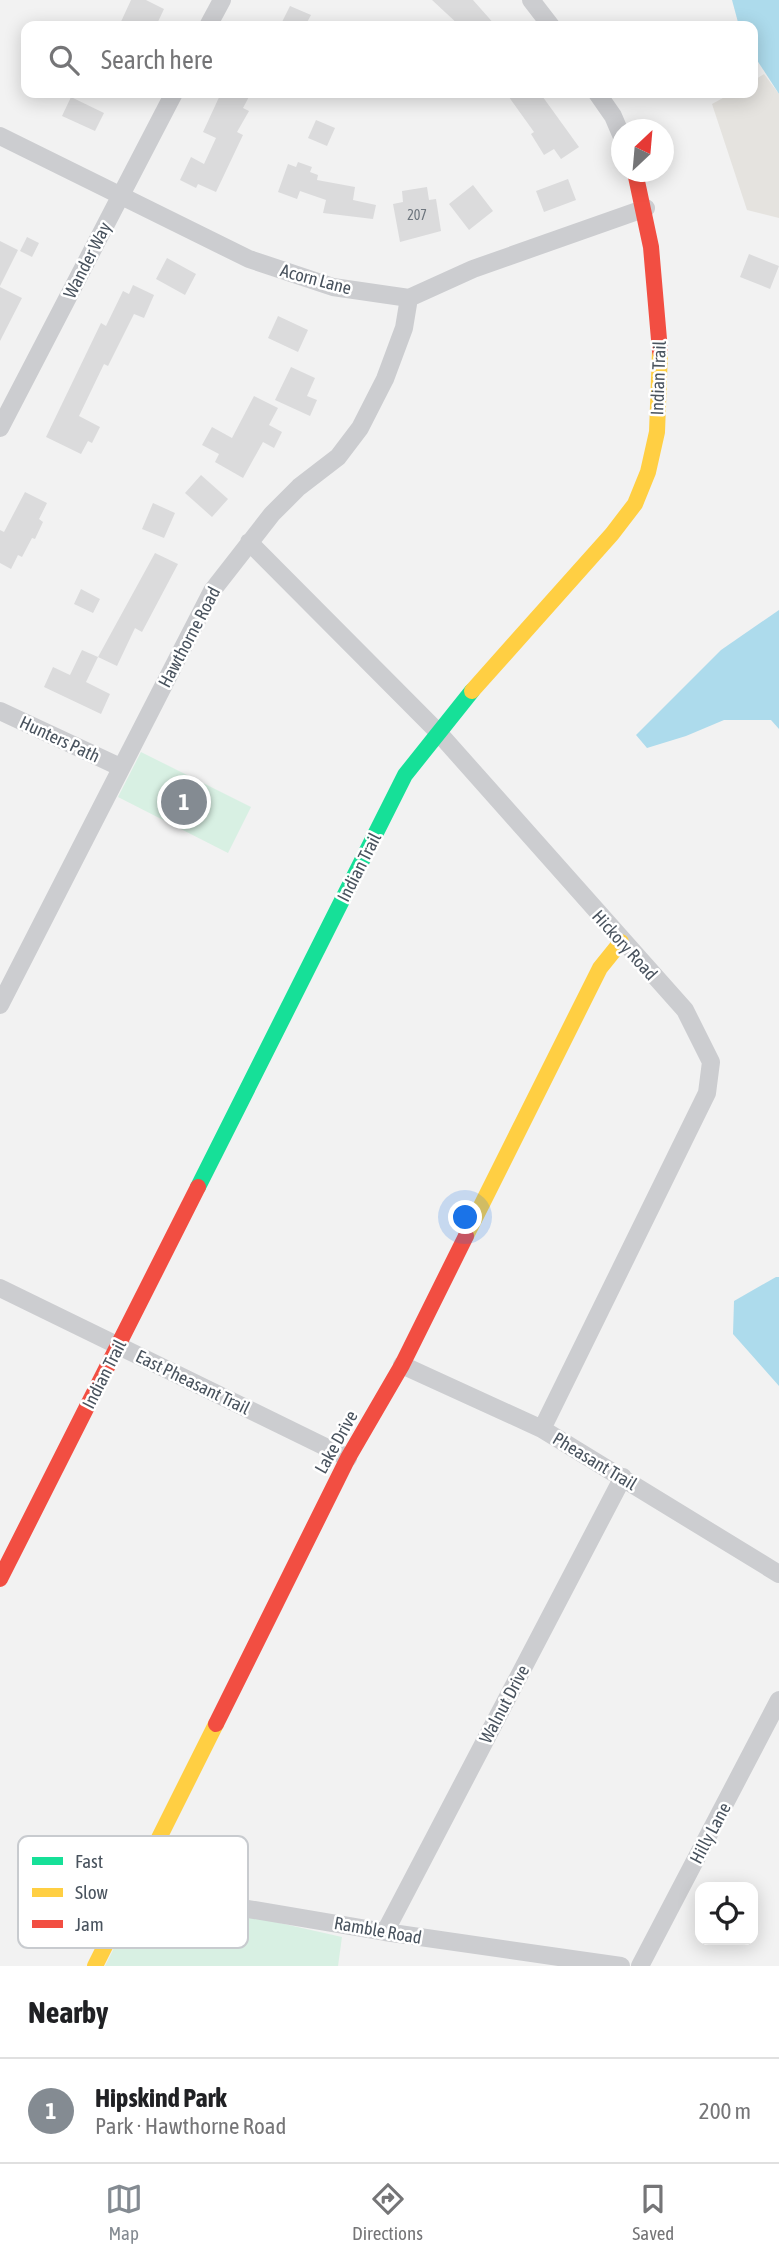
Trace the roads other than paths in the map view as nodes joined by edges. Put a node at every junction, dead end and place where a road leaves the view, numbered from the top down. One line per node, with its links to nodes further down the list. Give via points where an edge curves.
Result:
1 (222, 0): 3 (street)
2 (531, 0): 4 (street)
3 (211, 21)
4 (547, 21)
5 (171, 98): 10 (street, Wander Way)
6 (600, 98): 7 (street)
7 (614, 119)
8 (0, 136): 10 (street, Acorn Lane)
9 (638, 182): 11 (street, Indian Trail)
10 (121, 195): 12 (street, Acorn Lane, via 249,259 333,287); 13 (street, Wander Way)
11 (646, 208): 12 (street, via 473,269); 16 (street, Indian Trail, via 659,342 656,445 646,477 634,505)
12 (409, 298): 14 (street, Hawthorne Road, via 404,328 385,379 360,428 338,457 299,487)
13 (2, 419)
14 (249, 542): 16 (street, Hickory Road); 17 (street, Hawthorne Road, via 212,591)
15 (0, 711): 17 (street, Hunters Path)
16 (437, 731): 18 (street, Hickory Road); 21 (street, Indian Trail, via 405,775)
17 (120, 766): 19 (street, Hawthorne Road)
18 (621, 942): 22 (street, Lake Drive, via 600,968); 23 (street, Hickory Road, via 685,1010 711,1062 707,1093)
19 (0, 1004)
20 (0, 1288): 21 (street, East Pheasant Trail)
21 (118, 1346): 24 (street, East Pheasant Trail); 27 (street, Indian Trail)
22 (402, 1365): 23 (street, Pheasant Trail); 24 (street, Lake Drive)
23 (542, 1429): 25 (street, Pheasant Trail)
24 (348, 1458): 29 (street, Lake Drive)
25 (623, 1477): 26 (street, Pheasant Trail); 31 (street, Walnut Drive)
26 (779, 1574)
27 (0, 1579)
28 (779, 1700): 35 (street, Hilly Lane)
29 (160, 1836)
30 (248, 1909): 31 (street, Ramble Road)
31 (385, 1932): 34 (street, Ramble Road)
32 (104, 1948): 33 (street, Lake Drive)
33 (95, 1966)
34 (621, 1966)
35 (640, 1966)

